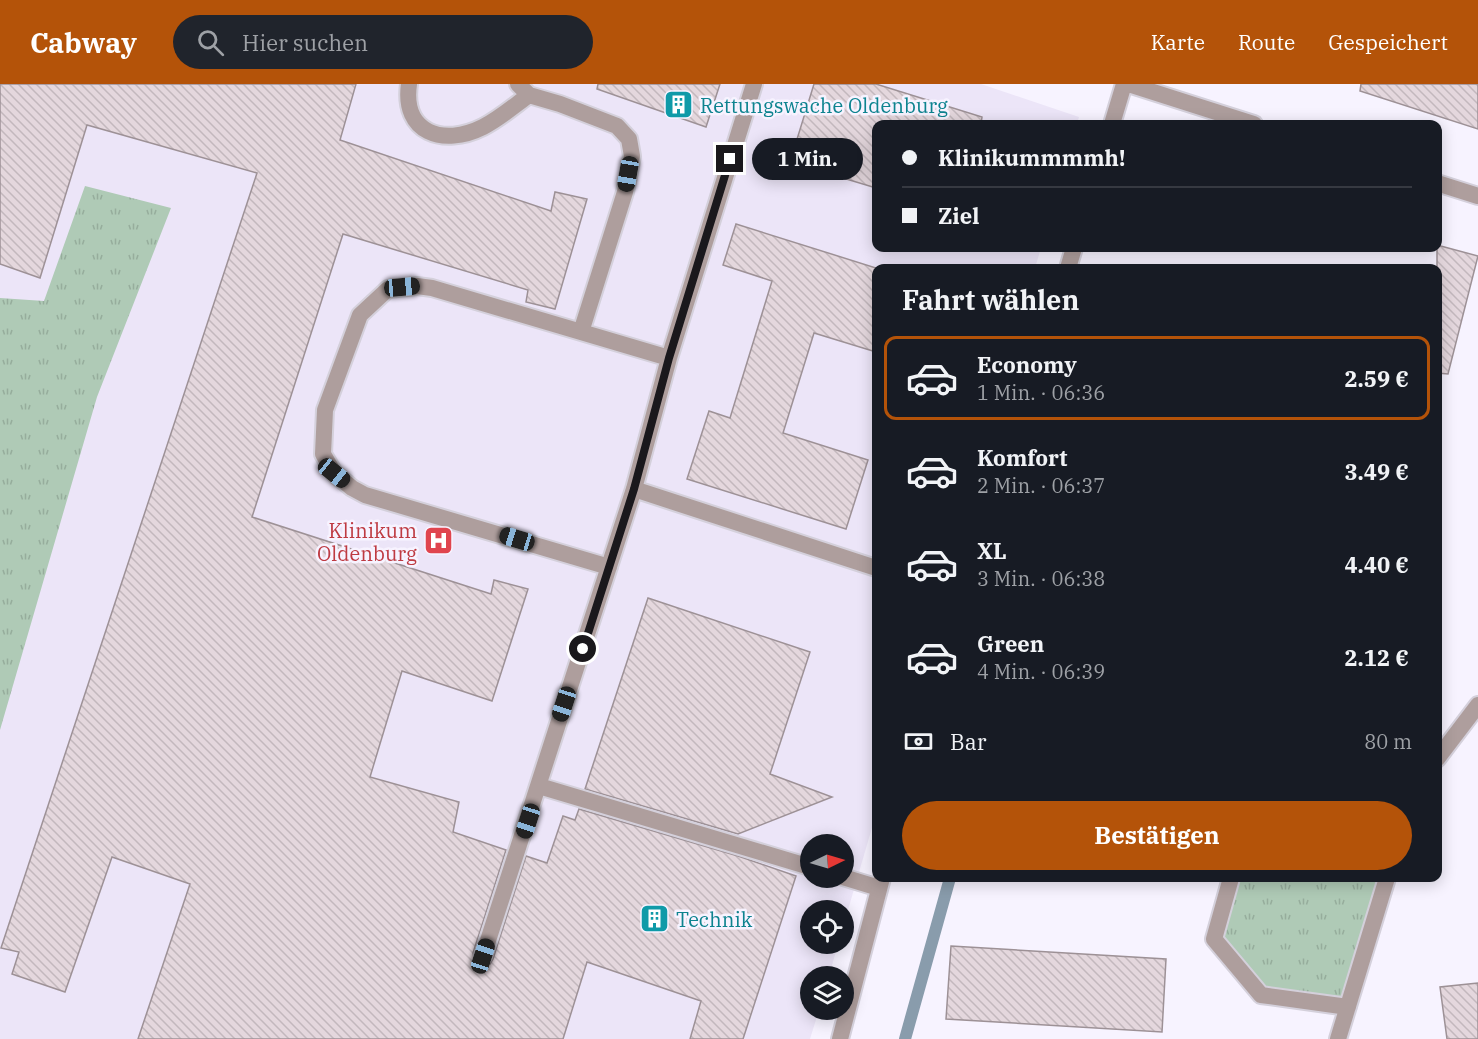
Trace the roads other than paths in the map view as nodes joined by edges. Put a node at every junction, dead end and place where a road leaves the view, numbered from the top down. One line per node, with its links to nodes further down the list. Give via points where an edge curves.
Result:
1 (409, 84): 4 (street, via 410,114 419,127 449,136 482,127)
2 (754, 84): 10 (street)
3 (1126, 84): 5 (street); 6 (street)
4 (524, 90): 9 (street, via 617,126 629,139 632,156 625,192)
5 (1113, 120)
6 (1241, 120)
7 (1442, 185): 8 (street)
8 (1478, 196)
9 (581, 332): 10 (street); 12 (street, via 432,288 388,289 360,315 326,410 322,454 334,473 365,495)
10 (669, 358): 11 (street)
11 (634, 489): 12 (street); 13 (street)
12 (609, 567): 16 (street)
13 (872, 567)
14 (1478, 705): 15 (street)
15 (1442, 752)
16 (539, 786): 17 (street); 23 (street)
17 (800, 864)
18 (854, 879): 19 (street)
19 (872, 882)
20 (1230, 882): 24 (street, via 1214,939 1261,995)
21 (1387, 882): 24 (street)
22 (881, 883): 25 (street)
23 (483, 956)
24 (1348, 1007): 26 (street)
25 (840, 1039)
26 (1338, 1039)

